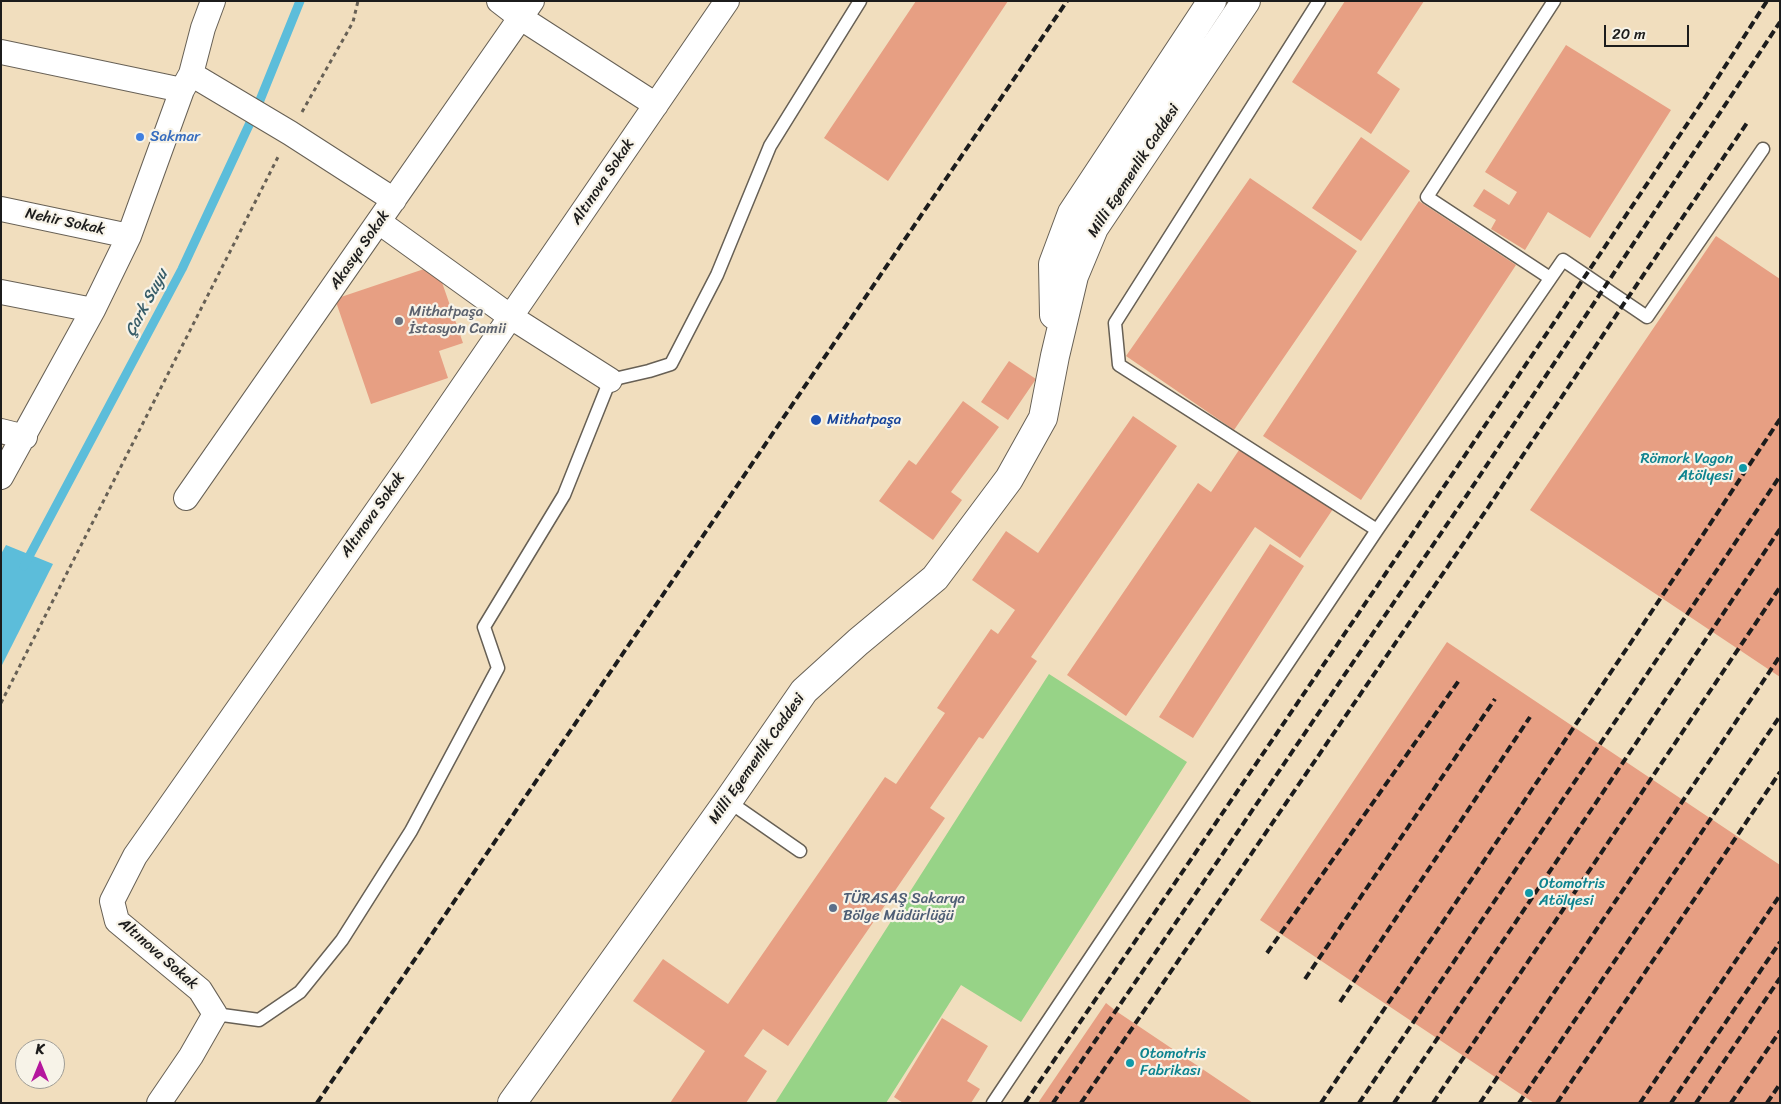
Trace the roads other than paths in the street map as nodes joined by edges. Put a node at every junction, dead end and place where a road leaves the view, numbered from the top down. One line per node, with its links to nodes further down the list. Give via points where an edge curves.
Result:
1 (213, 1): 11 (street, via 203,28)
2 (499, 1): 9 (street)
3 (727, 1): 12 (street, Altınova Sokak)
4 (860, 1): 23 (lane, via 770,146 717,275 671,364)
5 (1212, 1): 22 (main road, Milli Egemenlik Caddesi, via 1072,213 1053,264)
6 (1246, 1): 22 (main road, Milli Egemenlik Caddesi, via 1094,228 1074,276)
7 (1319, 1): 28 (lane, via 1116,322 1119,365)
8 (1554, 1): 18 (lane, via 1427,197)
9 (527, 9): 12 (street); 14 (street, Akasya Sokak)
10 (1, 52): 11 (street)
11 (194, 83): 14 (street, via 284,129); 17 (street)
12 (656, 104): 21 (street, Altınova Sokak)
13 (1762, 149): 18 (lane, via 1647,317 1563,260)
14 (394, 200): 16 (street, Akasya Sokak)
15 (1, 209): 17 (street, Nehir Sokak)
16 (379, 222): 21 (street); 27 (street, Akasya Sokak)
17 (128, 236): 20 (street)
18 (1550, 278): 28 (lane)
19 (1, 292): 20 (street)
20 (93, 310): 25 (street)
21 (511, 317): 23 (street); 31 (street, Altınova Sokak, via 135,856 112,901 117,921 200,990)
22 (1055, 356): 29 (main road, Milli Egemenlik Caddesi, via 1043,418 1009,479 935,578 804,691)
23 (610, 380): 31 (lane, via 564,495 484,627 498,668 406,839 342,940 300,992 258,1020)
24 (1, 431): 25 (street)
25 (24, 436): 26 (street)
26 (1, 477)
27 (186, 498)
28 (1377, 530): 34 (lane)
29 (728, 801): 30 (lane); 33 (main road, Milli Egemenlik Caddesi)
30 (800, 851)
31 (215, 1014): 32 (street)
32 (158, 1103)
33 (512, 1103)
34 (993, 1103)

